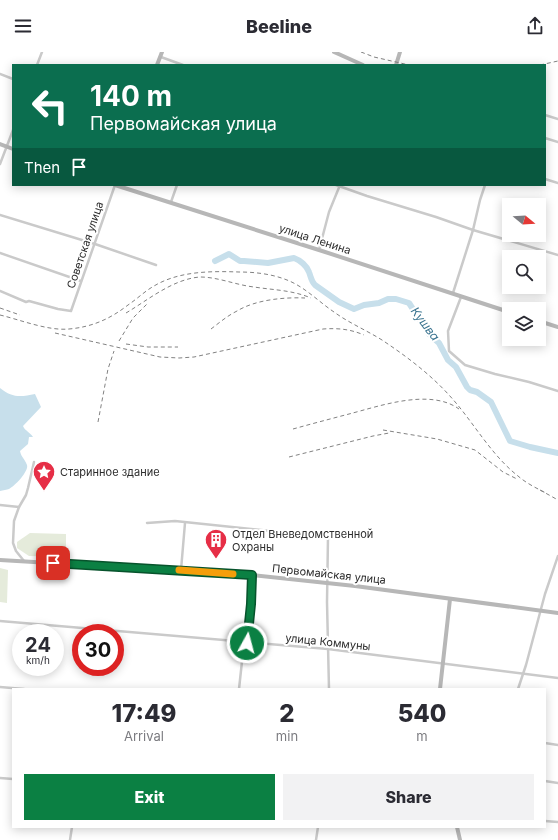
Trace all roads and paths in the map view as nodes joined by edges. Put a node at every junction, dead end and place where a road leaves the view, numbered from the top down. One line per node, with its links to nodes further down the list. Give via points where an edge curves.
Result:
1 (42, 52): 5 (street)
2 (334, 52): 8 (main road)
3 (400, 52): 9 (main road)
4 (161, 54): 6 (main road); 7 (street)
5 (37, 64)
6 (157, 64)
7 (182, 64)
8 (361, 64)
9 (396, 64)
10 (0, 74): 11 (street)
11 (12, 79)
12 (546, 115): 13 (street)
13 (558, 119)
14 (12, 133): 18 (street)
15 (546, 138): 16 (street)
16 (558, 142)
17 (0, 144): 18 (main road)
18 (7, 147): 19 (main road); 20 (street)
19 (12, 149)
20 (0, 164)
21 (546, 179): 22 (street)
22 (558, 183)
23 (115, 186): 31 (street, Советская улица)
24 (118, 186): 28 (main road, улица Ленина)
25 (177, 186): 28 (street)
26 (340, 186): 30 (street); 32 (street, via 329,212)
27 (485, 186): 30 (street)
28 (171, 202): 32 (main road, улица Ленина)
29 (0, 215): 31 (street)
30 (473, 230): 34 (street); 38 (street)
31 (95, 244): 35 (street); 36 (street, Советская улица)
32 (319, 250): 38 (main road, улица Ленина)
33 (0, 253): 36 (street)
34 (558, 255)
35 (156, 265)
36 (82, 281): 37 (street, Советская улица, via 71,311 26,302)
37 (0, 291)
38 (453, 294): 39 (main road, улица Ленина)
39 (462, 296): 40 (main road, улица Ленина); 43 (street, via 448,331 449,351 465,365)
40 (502, 310)
41 (546, 323): 42 (main road)
42 (558, 327)
43 (558, 391)
44 (34, 462): 46 (street, via 26,495)
45 (0, 505): 46 (street)
46 (19, 507): 53 (street, via 14,521 13,543)
47 (147, 523): 48 (street)
48 (185, 523): 49 (street); 54 (street)
49 (328, 537): 50 (street); 56 (street)
50 (336, 538)
51 (558, 556): 58 (street)
52 (0, 560): 53 (main road, Первомайская улица)
53 (24, 561): 54 (main road, Первомайская улица)
54 (181, 570): 55 (main road, Первомайская улица)
55 (252, 575): 56 (main road, Первомайская улица); 61 (street)
56 (328, 583): 57 (main road, Первомайская улица); 62 (street)
57 (450, 599): 58 (main road, Первомайская улица); 63 (main road)
58 (542, 611): 59 (main road, Первомайская улица); 64 (street)
59 (558, 613)
60 (0, 621): 61 (street, улица Коммуны)
61 (245, 643): 62 (street, улица Коммуны); 68 (street)
62 (328, 649): 63 (street, улица Коммуны); 69 (street)
63 (443, 664): 64 (street, улица Коммуны); 70 (main road)
64 (524, 673): 65 (street, улица Коммуны); 71 (street)
65 (558, 678)
66 (0, 687): 67 (street)
67 (12, 688)
68 (239, 688)
69 (329, 688)
70 (440, 688)
71 (518, 688)
72 (546, 743): 73 (street)
73 (558, 745)
74 (0, 778): 75 (street)
75 (12, 779)
76 (546, 781): 77 (street)
77 (558, 783)
78 (546, 820): 79 (street)
79 (558, 822)
80 (72, 828): 83 (street)
81 (318, 828): 84 (street)
82 (456, 828): 85 (main road)
83 (70, 840)
84 (316, 840)
85 (460, 840)

